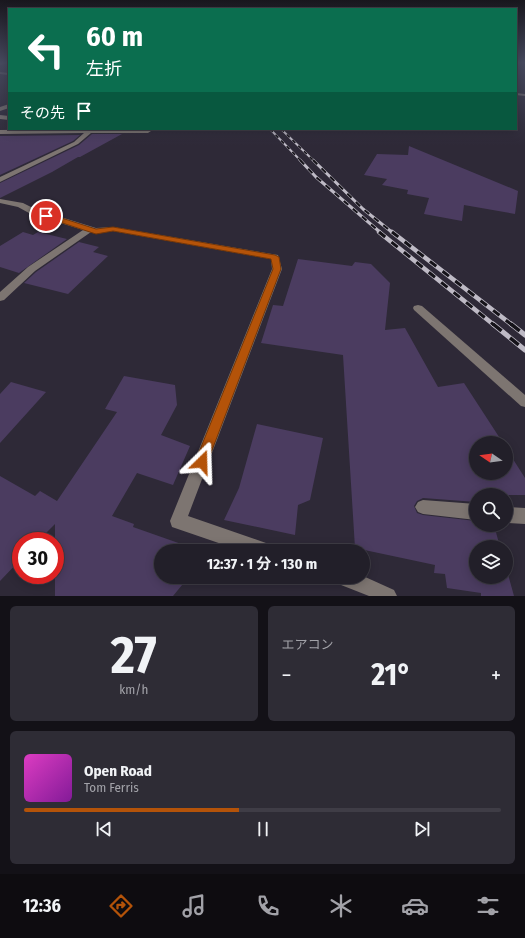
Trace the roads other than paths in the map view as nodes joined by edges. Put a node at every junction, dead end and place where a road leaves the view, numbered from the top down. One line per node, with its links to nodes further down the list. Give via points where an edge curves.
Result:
1 (91, 130): 2 (street); 3 (street); 4 (street, via 76,143)
2 (148, 130)
3 (0, 132)
4 (0, 180)
5 (0, 201): 6 (street, via 20,205)
6 (90, 229): 7 (street, via 11,286); 14 (street, via 113,229 275,257 277,269 178,521)
7 (0, 298)
8 (418, 308): 9 (street)
9 (525, 402)
10 (423, 507): 11 (street)
11 (469, 511)
12 (513, 515): 13 (street)
13 (525, 516)
14 (245, 544)
15 (361, 584): 16 (street)
16 (388, 596)

